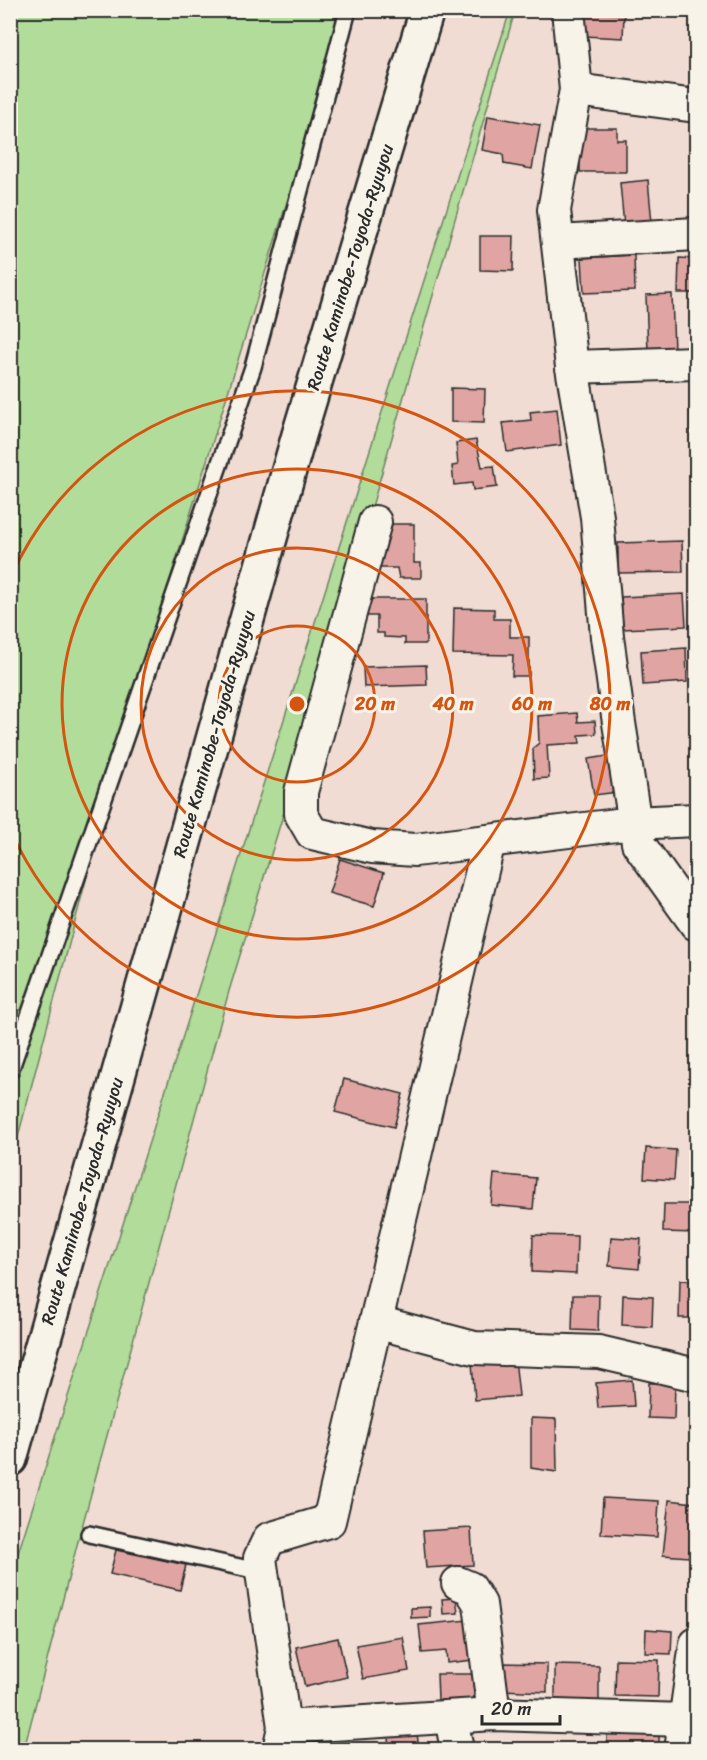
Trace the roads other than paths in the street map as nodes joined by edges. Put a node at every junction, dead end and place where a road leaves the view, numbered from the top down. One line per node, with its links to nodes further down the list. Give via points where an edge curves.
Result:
1 (348, 10): 15 (lane, via 253,367)
2 (427, 10): 18 (main road, Route Kaminobe-Toyoda-Ryuyou, via 299,435)
3 (568, 10): 4 (street)
4 (576, 90): 5 (street); 7 (street, via 554,210)
5 (696, 106)
6 (696, 234): 7 (street)
7 (558, 242): 9 (street)
8 (696, 363): 9 (street)
9 (572, 366): 12 (street, via 597,518 607,637)
10 (375, 522): 13 (street, via 301,792 301,814 312,833 372,847 415,850)
11 (696, 820): 12 (street)
12 (633, 823): 13 (street); 14 (street, via 638,843)
13 (489, 840): 16 (street)
14 (696, 924)
15 (10, 1071)
16 (376, 1322): 17 (street, via 474,1348 599,1352); 20 (street, via 329,1521 269,1539 260,1558)
17 (696, 1375)
18 (10, 1459)
19 (89, 1534): 20 (lane)
20 (262, 1572): 26 (street)
21 (458, 1582): 23 (street, via 470,1588 480,1604)
22 (696, 1644): 25 (street)
23 (494, 1714): 24 (street); 25 (street)
24 (451, 1717): 26 (street); 27 (street)
25 (683, 1735)
26 (281, 1738)
27 (457, 1749)

